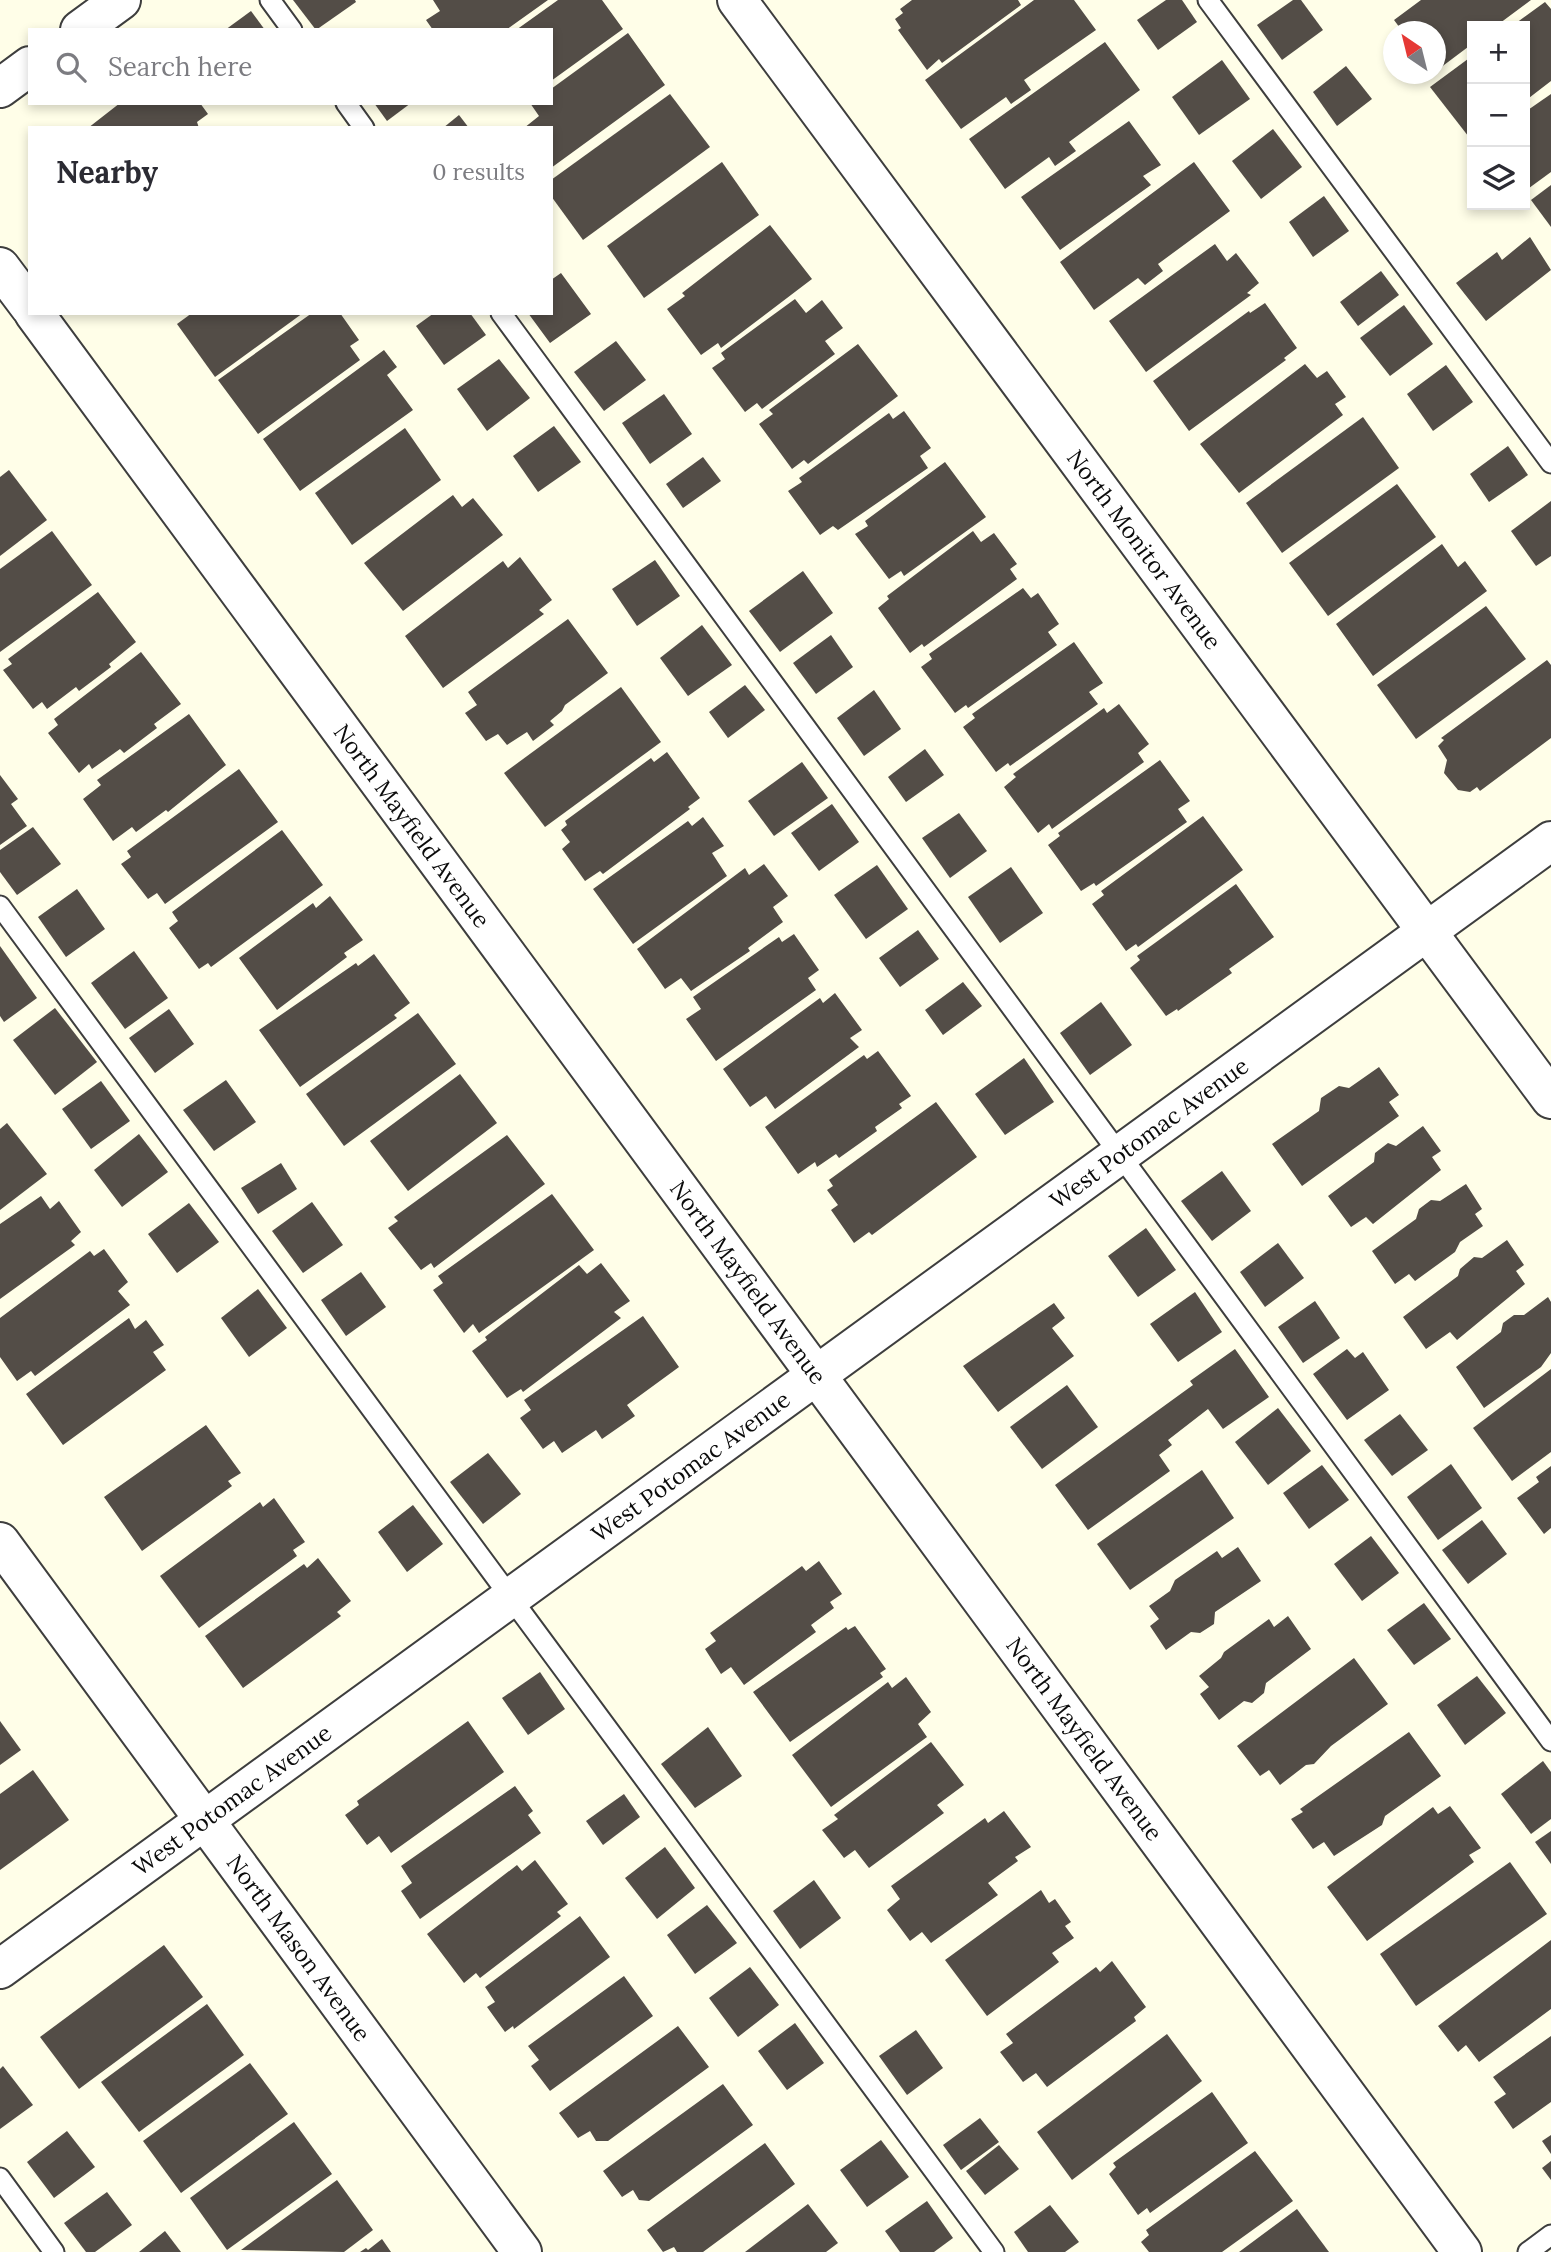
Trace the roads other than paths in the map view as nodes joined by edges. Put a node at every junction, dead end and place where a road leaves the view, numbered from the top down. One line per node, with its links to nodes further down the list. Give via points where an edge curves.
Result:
1 (121, 0): 5 (street)
2 (270, 0): 6 (lane)
3 (737, 0): 18 (street, North Monitor Avenue)
4 (1208, 0): 15 (lane)
5 (83, 28)
6 (291, 28)
7 (28, 67): 8 (street)
8 (0, 88)
9 (347, 105): 10 (lane)
10 (363, 126)
11 (0, 267): 12 (street)
12 (28, 304)
13 (35, 315): 21 (street, North Mayfield Avenue)
14 (502, 315): 20 (lane)
15 (1551, 463)
16 (1551, 841): 18 (street, West Potomac Avenue)
17 (0, 906): 23 (lane)
18 (1426, 931): 19 (street, North Monitor Avenue); 20 (street, West Potomac Avenue)
19 (1551, 1099)
20 (1120, 1155): 21 (street, West Potomac Avenue); 24 (lane)
21 (817, 1375): 23 (street, West Potomac Avenue); 32 (street, North Mayfield Avenue)
22 (0, 1542): 25 (street, North Mason Avenue)
23 (511, 1598): 25 (street, West Potomac Avenue); 31 (lane)
24 (1551, 1741)
25 (205, 1820): 26 (street, West Potomac Avenue); 30 (street, North Mason Avenue)
26 (0, 1969)
27 (0, 2178): 29 (lane)
28 (1551, 2235): 33 (lane)
29 (54, 2252)
30 (522, 2252)
31 (994, 2252)
32 (1462, 2252)
33 (1528, 2252)

